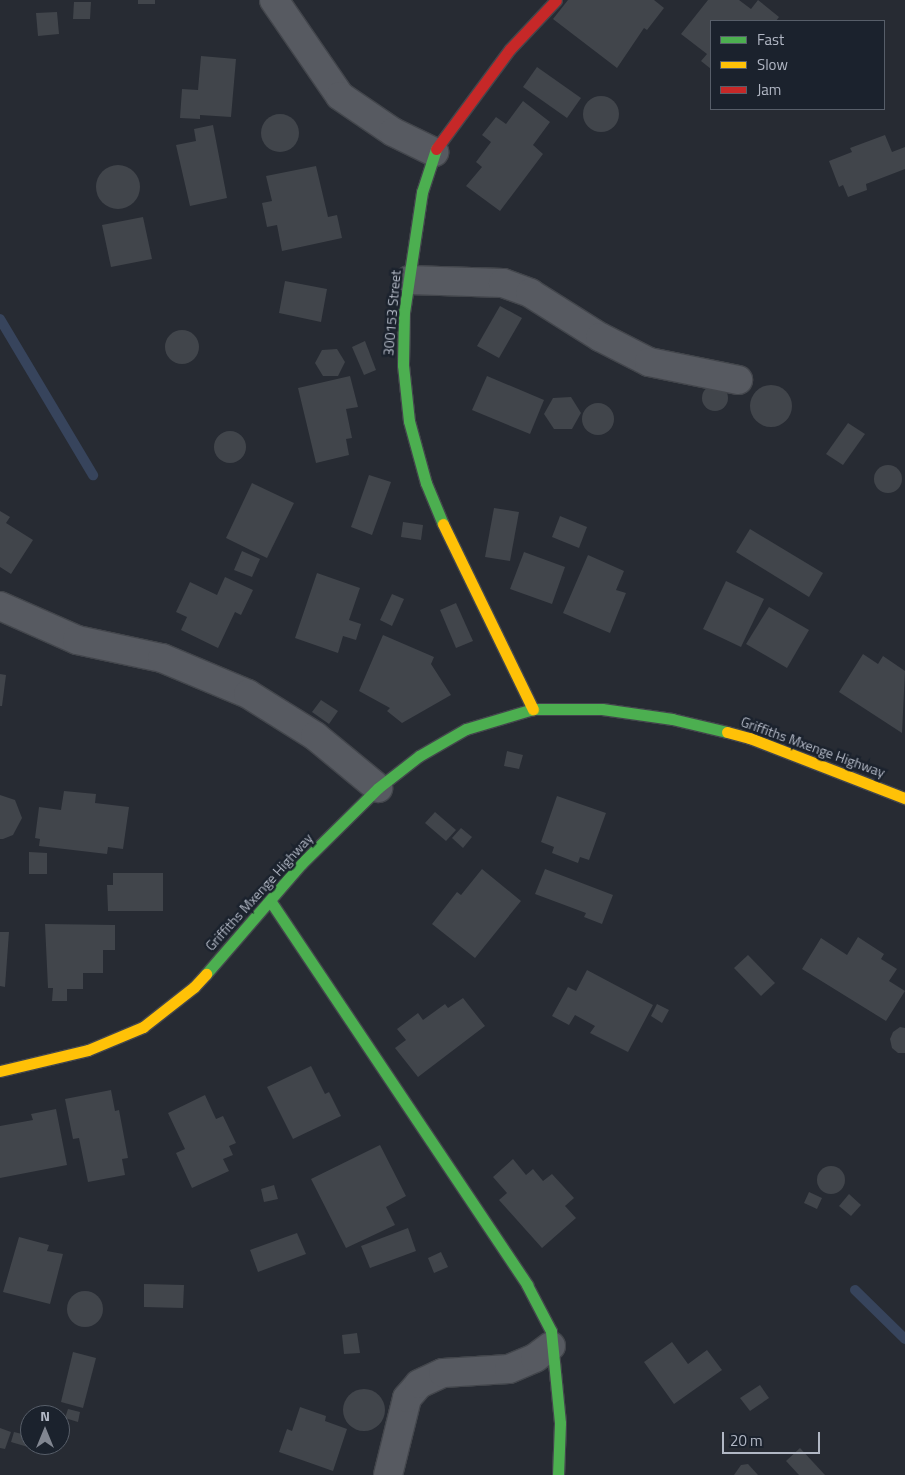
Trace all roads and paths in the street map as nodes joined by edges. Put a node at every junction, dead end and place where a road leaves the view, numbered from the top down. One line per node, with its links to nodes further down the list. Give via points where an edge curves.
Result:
1 (274, 0): 3 (street, via 340,96 393,132)
2 (556, 0): 3 (street, 300153 Street, via 510,49 444,134)
3 (434, 152): 4 (street, 300153 Street, via 422,192)
4 (409, 280): 5 (street, via 503,283 530,293 600,337 649,362); 7 (street, 300153 Street, via 402,365 409,421 426,483 458,560)
5 (738, 380)
6 (0, 606): 8 (street, via 77,640 162,658 248,694 315,736)
7 (533, 709): 8 (street, Griffiths Mxenge Highway, via 466,729 419,756); 9 (street, Griffiths Mxenge Highway, via 602,709 742,736)
8 (378, 788): 10 (street, Griffiths Mxenge Highway, via 301,864)
9 (905, 798)
10 (271, 902): 11 (street, Griffiths Mxenge Highway, via 194,987 143,1027 88,1050); 12 (street, via 527,1285 551,1331)
11 (0, 1071)
12 (551, 1346): 13 (street, via 536,1358 509,1368 443,1373 419,1384 407,1398); 14 (street, via 560,1423)
13 (388, 1475)
14 (558, 1475)

